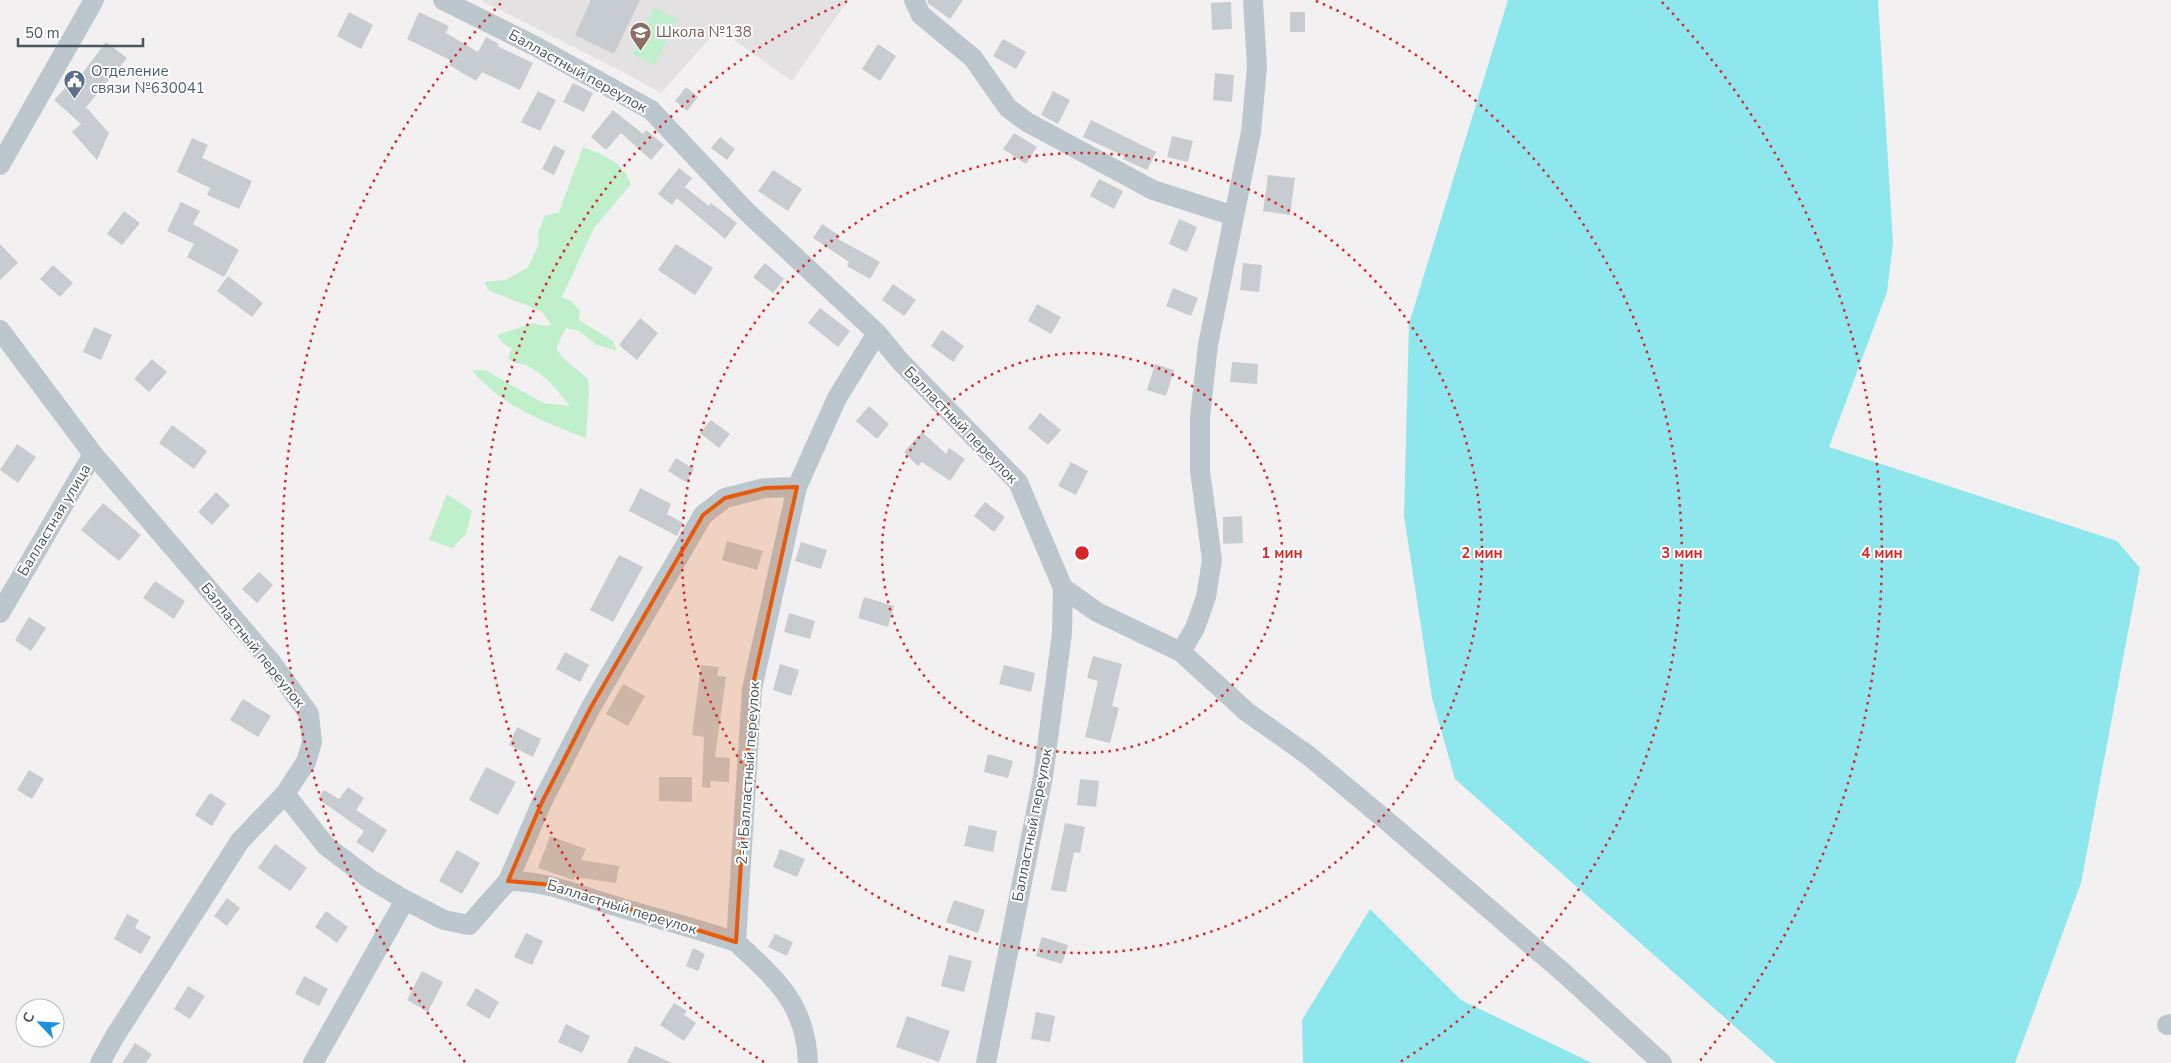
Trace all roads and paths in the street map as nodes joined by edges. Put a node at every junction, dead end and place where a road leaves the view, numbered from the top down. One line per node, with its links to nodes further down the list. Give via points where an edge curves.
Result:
1 (94, 0): 5 (street)
2 (443, 0): 8 (street, Балластный переулок, via 652,110 747,212)
3 (914, 0): 6 (street, via 921,15 973,58 1008,108 1027,122 1153,190)
4 (1253, 0): 6 (street, via 1257,67 1251,132)
5 (0, 165)
6 (1234, 216): 13 (street, via 1208,345 1200,417 1200,471 1212,560 1206,597 1196,628)
7 (0, 330): 9 (street, Балластный переулок)
8 (877, 333): 10 (street, 2-й Балластный переулок, via 836,398); 11 (street, Балластный переулок, via 899,360 1018,482)
9 (93, 454): 12 (street, Балластная улица); 14 (street, Балластный переулок, via 271,662 309,714 312,742 306,762)
10 (797, 487): 15 (street, via 765,488 725,498 702,515 591,707 542,802); 17 (street, 2-й Балластный переулок, via 752,689)
11 (1063, 588): 13 (street, via 1097,612); 21 (street, Балластный переулок, via 1062,633 1043,777)
12 (0, 613)
13 (1181, 652): 22 (street, via 1247,712 1309,756 1387,821 1565,974)
14 (285, 794): 16 (street, via 326,846); 18 (street, Балластный переулок, via 240,841)
15 (508, 881): 16 (street, via 469,925 444,920); 17 (street, Балластный переулок, via 552,884 588,898)
16 (405, 900): 19 (street)
17 (736, 942): 20 (street, via 770,973 795,1006 807,1039)
18 (100, 1063)
19 (313, 1063)
20 (808, 1063)
21 (986, 1063)
22 (1662, 1063)

